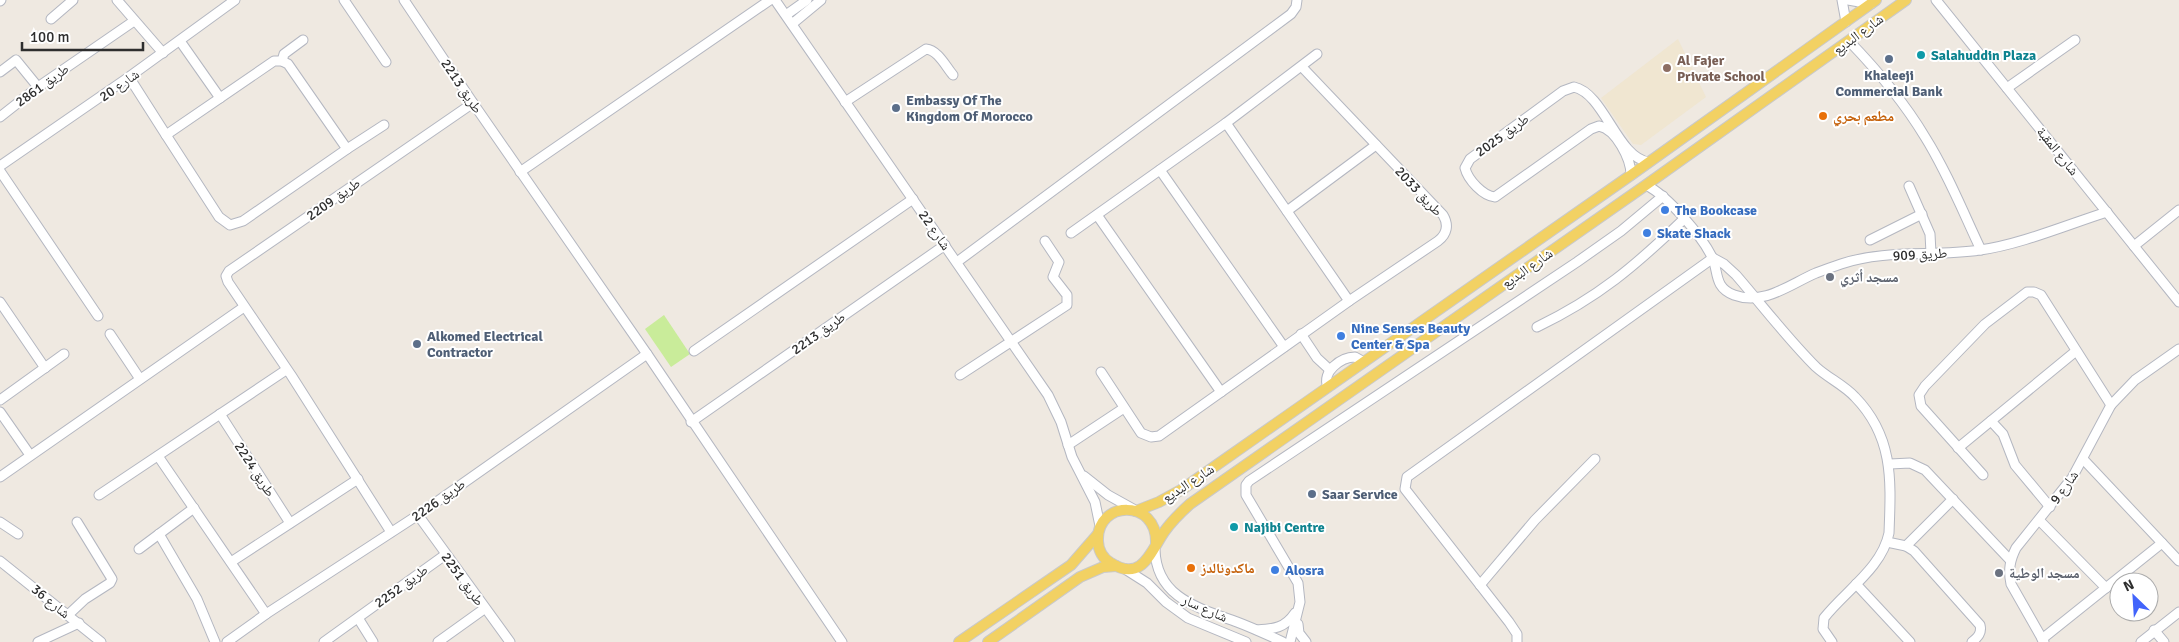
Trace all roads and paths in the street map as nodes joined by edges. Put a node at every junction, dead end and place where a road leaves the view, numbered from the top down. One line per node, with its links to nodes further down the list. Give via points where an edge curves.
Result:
1 (74, 0): 17 (street)
2 (117, 0): 18 (street)
3 (235, 0): 23 (street, شارع 20)
4 (344, 0): 28 (street)
5 (404, 0): 37 (street, طريق 2213)
6 (770, 0): 50 (street)
7 (775, 0): 16 (street, شارع 22)
8 (807, 0): 16 (street)
9 (821, 0): 20 (street)
10 (1297, 0): 70 (street, via 1291,14)
11 (1842, 0): 19 (street)
12 (1848, 0): 15 (street)
13 (1906, 0): 24 (main road, شارع البديع)
14 (1936, 0): 34 (street, شارع المقبة)
15 (1873, 2): 19 (main road, شارع البديع)
16 (786, 15): 20 (street, شارع 22)
17 (51, 19)
18 (134, 21): 25 (street); 33 (street, طريق 2861)
19 (1846, 22): 46 (main road, شارع البديع)
20 (792, 24): 36 (street, شارع 22)
21 (303, 40): 27 (street, via 284,54)
22 (2075, 40): 34 (street)
23 (180, 41): 25 (street, شارع 20); 35 (street)
24 (1849, 41): 52 (main road, شارع البديع); 67 (street, via 1902,103 1926,138)
25 (163, 53): 32 (street, شارع 20)
26 (1317, 54): 29 (street)
27 (282, 61): 35 (street, via 271,63); 45 (street, via 290,67)
28 (386, 62)
29 (1302, 67): 40 (street); 44 (street, طريق 2033)
30 (0, 72): 33 (street, via 16,60)
31 (953, 75): 36 (street, via 937,55 926,49)
32 (129, 77): 43 (street); 47 (street, شارع 20)
33 (38, 87): 39 (street, طريق 2861)
34 (2008, 88): 58 (street, شارع المقبة)
35 (220, 98): 43 (street)
36 (845, 102): 55 (street, شارع 22)
37 (472, 103): 50 (street, طريق 2213); 75 (street, طريق 2209, via 229,271 226,276 228,282)
38 (1599, 109): 42 (street); 42 (street, طريق 2025, via 1581,90 1574,87 1566,89 1470,159 1466,172 1486,194 1498,196); 46 (street, طريق 2025, via 1632,154)
39 (0, 116)
40 (1226, 123): 48 (street); 57 (street)
41 (384, 125): 45 (street)
42 (1591, 129): 51 (street, via 1602,127 1610,132 1628,157)
43 (166, 134): 45 (street, via 218,217 230,225 243,221)
44 (1376, 145): 57 (street); 72 (street, طريق 2033, via 1442,215 1447,229 1442,238)
45 (347, 149)
46 (1650, 162): 51 (main road, شارع البديع)
47 (0, 166)
48 (1160, 170): 60 (street); 81 (street)
49 (0, 171): 76 (street)
50 (520, 172): 86 (street, طريق 2213)
51 (1631, 175): 87 (main road, شارع البديع)
52 (1646, 185): 54 (street); 130 (main road, شارع البديع, via 1190,504 1171,523)
53 (1909, 186): 59 (street)
54 (1662, 196): 61 (street); 143 (street, via 1578,262 1249,481 1246,495 1298,583)
55 (913, 200): 65 (street, شارع 22); 83 (street)
56 (2179, 210): 66 (street)
57 (1287, 211): 72 (street)
58 (2107, 212): 66 (street, شارع المقبة); 67 (street, طريق 909)
59 (1922, 214): 63 (street); 68 (street, via 1930,234)
60 (1097, 215): 62 (street); 95 (street)
61 (1684, 219): 69 (street); 77 (street, via 1634,267 1611,284)
62 (1072, 233)
63 (1870, 240)
64 (1045, 241): 80 (street, via 1059,262 1053,277 1068,302)
65 (945, 245): 70 (street, شارع 22); 102 (street, طريق 2213)
66 (2134, 246): 74 (street, شارع المقبة)
67 (1980, 250): 68 (street, طريق 909)
68 (1931, 253): 71 (street, طريق 909, via 1872,256 1815,274 1771,295)
69 (1713, 258): 71 (street, via 1730,268); 71 (street, طريق 909, via 1715,273 1726,290 1735,295); 140 (street, via 1407,477 1405,489)
70 (957, 262): 80 (street, شارع 22)
71 (1754, 297): 109 (street, via 1817,368 1854,395 1864,407 1879,433)
72 (1349, 301): 79 (street, طريق 2033)
73 (0, 302): 88 (street)
74 (2179, 302)
75 (244, 307): 89 (street, طريق 2209); 93 (street)
76 (98, 316)
77 (1537, 327)
78 (110, 334): 93 (street)
79 (1301, 334): 81 (street, طريق 2033); 90 (street, via 1317,358)
80 (1010, 342): 92 (street); 103 (street, شارع 22, via 1052,402)
81 (1284, 347): 95 (street, طريق 2033)
82 (2179, 349): 97 (street, شارع 9, via 2135,380)
83 (694, 351)
84 (2076, 351): 97 (street); 101 (street); 104 (street, via 2041,296 2034,292 2027,292 2002,310 1924,386 1919,396 1921,406)
85 (64, 354): 88 (street)
86 (647, 354): 102 (street, طريق 2213); 119 (street, طريق 2226)
87 (1364, 362): 90 (street, via 1352,356); 94 (main road, شارع البديع)
88 (45, 368): 96 (street)
89 (286, 370): 100 (street); 113 (street, طريق 2209)
90 (1330, 370): 94 (street, via 1326,378)
91 (1101, 372): 98 (street, طريق 2033)
92 (960, 375)
93 (140, 379): 105 (street)
94 (1328, 387): 118 (main road, شارع البديع, via 1181,490)
95 (1221, 392): 98 (street, طريق 2033, via 1155,437 1141,433)
96 (0, 400)
97 (2110, 405): 108 (street, شارع 9)
98 (1124, 408): 103 (street)
99 (0, 412): 105 (street)
100 (220, 414): 106 (street); 123 (street, طريق 2224)
101 (1991, 421): 104 (street); 116 (street, via 2003,434 2015,465)
102 (691, 422): 161 (street, طريق 2213)
103 (1068, 445): 110 (street, شارع 22)
104 (1958, 448): 111 (street)
105 (30, 455): 112 (street)
106 (158, 456): 114 (street); 117 (street)
107 (1595, 460): 140 (street, via 1535,520)
108 (2083, 460): 116 (street, شارع 9); 129 (street)
109 (1890, 464): 115 (street, via 1918,466); 128 (street)
110 (1078, 470): 118 (street, شارع 22, via 1108,495); 124 (street, شارع 22, via 1095,502)
111 (1983, 475)
112 (0, 477)
113 (358, 479): 123 (street); 125 (street, طريق 2209)
114 (100, 495)
115 (1953, 499): 131 (street); 134 (street)
116 (2050, 507): 120 (street, شارع 9)
117 (194, 508): 127 (street); 137 (street)
118 (1136, 510): 124 (main road, via 1115,512); 130 (main road, via 1154,527)
119 (418, 515): 125 (street, طريق 2226); 133 (street, طريق 2251)
120 (2039, 520): 134 (street, شارع 9); 141 (street)
121 (0, 522): 126 (street)
122 (77, 522): 146 (street, via 112,579)
123 (290, 523): 137 (street)
124 (1099, 530): 138 (main road, via 1101,554); 162 (main road, via 1071,564)
125 (391, 532): 145 (street, طريق 2226)
126 (18, 534)
127 (159, 534): 132 (street); 155 (street, via 196,599)
128 (1887, 542): 131 (street); 139 (street)
129 (2162, 543): 136 (street); 141 (street)
130 (1156, 546): 138 (main road, via 1143,564); 149 (street, شارع سار, via 1155,561 1173,593)
131 (1906, 546): 171 (street, via 1980,625 1979,635)
132 (139, 549)
133 (445, 555): 142 (street, طريق 2251); 147 (street, طريق 2252)
134 (2010, 560): 152 (street, via 2011,584)
135 (0, 561): 146 (street, شارع 36)
136 (2179, 561)
137 (231, 562): 145 (street)
138 (1120, 568): 163 (main road, via 1103,567 1080,577); 164 (street, شارع سار, via 1147,583 1188,618)
139 (1856, 584): 169 (street, via 1824,618 1824,630); 170 (street)
140 (1480, 586): 168 (street, via 1517,634)
141 (2106, 588): 152 (street)
142 (484, 609): 159 (street); 160 (street, طريق 2251)
143 (1298, 609): 149 (street, via 1282,626); 166 (street); 167 (street, via 1297,629)
144 (2179, 612): 150 (street)
145 (266, 614): 151 (street, طريق 2226)
146 (68, 615): 148 (street, شارع 36)
147 (358, 618): 157 (street, طريق 2252); 158 (street)
148 (79, 623): 153 (street); 154 (street, شارع 36)
149 (1255, 630): 165 (street, شارع سار)
150 (2154, 630): 172 (street); 173 (street)
151 (238, 639): 156 (street, طريق 2226)
152 (2043, 641)
153 (38, 642)
154 (101, 642)
155 (214, 642)
156 (227, 642)
157 (324, 642)
158 (373, 642)
159 (438, 642)
160 (510, 642)
161 (842, 642)
162 (959, 642)
163 (988, 642)
164 (1246, 642)
165 (1283, 642)
166 (1290, 642)
167 (1306, 642)
168 (1517, 642)
169 (1832, 642)
170 (1910, 642)
171 (1972, 642)
172 (2141, 642)
173 (2164, 642)

